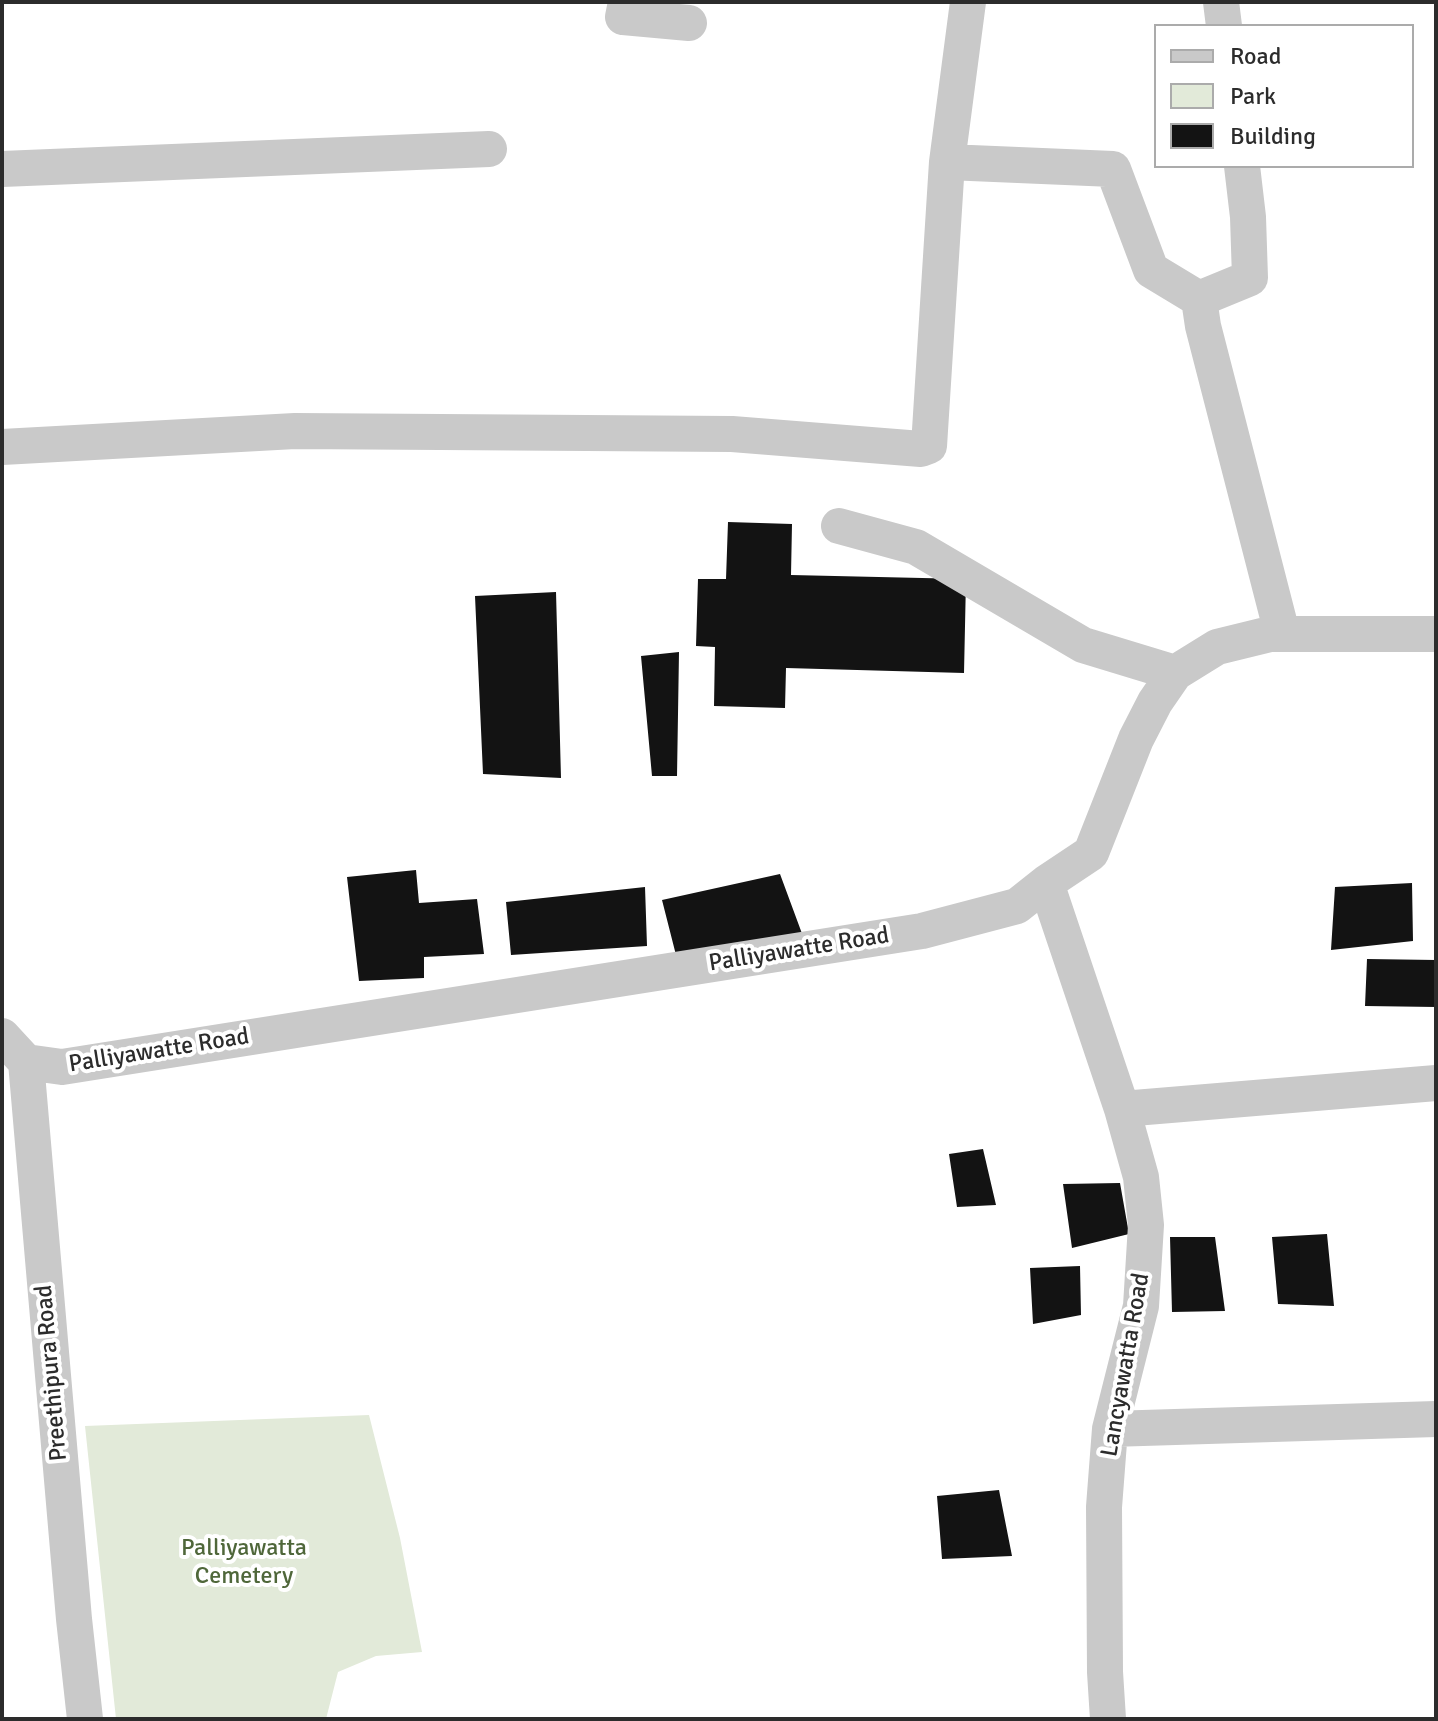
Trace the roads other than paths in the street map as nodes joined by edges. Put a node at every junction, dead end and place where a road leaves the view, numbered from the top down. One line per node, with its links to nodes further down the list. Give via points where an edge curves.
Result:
1 (626, 2): 4 (street, via 623,17)
2 (968, 2): 7 (street)
3 (1221, 2): 5 (street)
4 (689, 23)
5 (1224, 24)
6 (489, 149): 9 (street)
7 (947, 162): 10 (street, via 1113,169 1151,270); 11 (street, via 929,446 921,449 732,434 311,431)
8 (1242, 168): 10 (street, via 1250,278)
9 (2, 169)
10 (1199, 299): 13 (street)
11 (2, 447)
12 (839, 526): 15 (street, via 916,547 1083,645)
13 (1282, 633): 14 (street, Palliyawatte Road); 15 (street, Palliyawatte Road, via 1217,647)
14 (1436, 634)
15 (1175, 673): 16 (street, Palliyawatte Road, via 1136,739 1091,853)
16 (1046, 883): 18 (street, Palliyawatte Road, via 1017,906 922,931 62,1067); 20 (street, Lancyawatta Road)
17 (2, 1036): 18 (street)
18 (26, 1062): 23 (street, Preethipura Road)
19 (1436, 1083): 20 (street)
20 (1122, 1109): 22 (street, Lancyawatta Road, via 1141,1177 1146,1225 1141,1306)
21 (1436, 1419): 22 (street)
22 (1110, 1429): 24 (street, Lancyawatta Road, via 1104,1507)
23 (85, 1719)
24 (1108, 1719)

